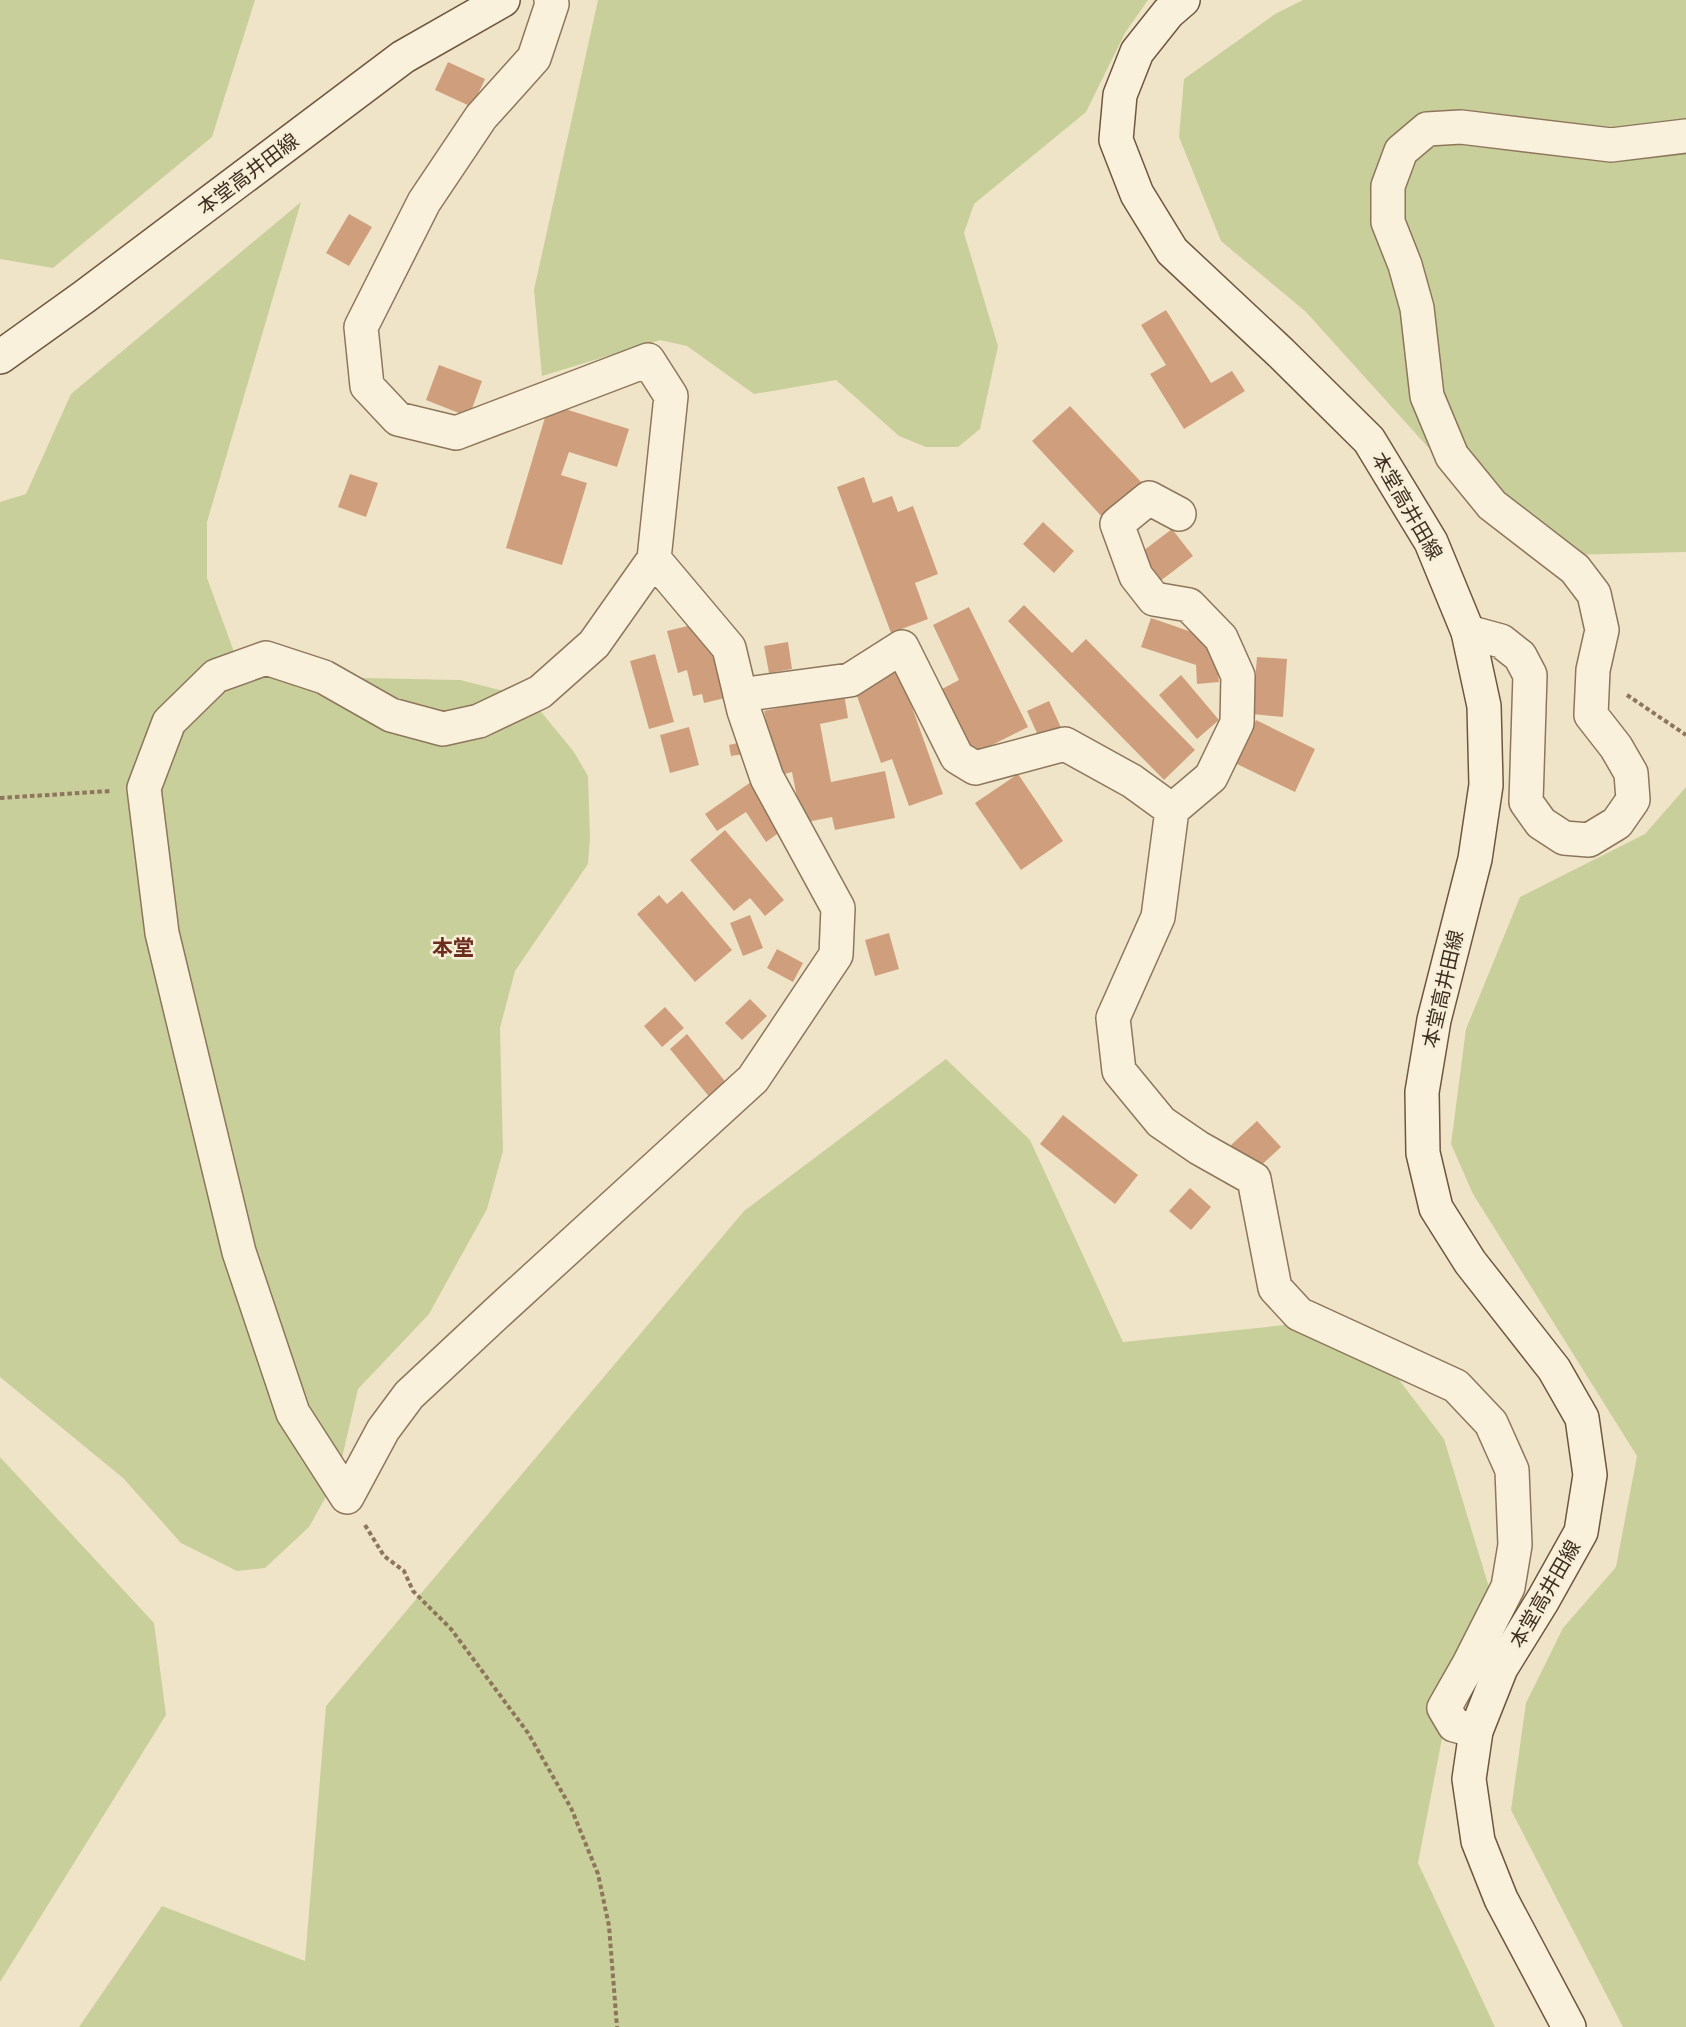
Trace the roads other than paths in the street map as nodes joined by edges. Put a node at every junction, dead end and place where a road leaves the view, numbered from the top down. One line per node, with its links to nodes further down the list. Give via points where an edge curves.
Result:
1 (503, 0): 5 (street, 本堂高井田線, via 403,57)
2 (551, 0): 7 (street, via 534,58 481,117 424,202 361,327 367,386 398,419 456,433 648,360 671,396)
3 (1183, 0): 8 (street, 本堂高井田線, via 1137,52 1120,95 1116,140 1137,194 1172,251 1369,440 1431,542)
4 (1686, 136): 8 (street, via 1611,145 1461,127 1427,129 1401,151 1388,186 1388,222 1417,308 1427,396 1452,456 1492,505 1575,569 1594,594 1602,630 1593,670 1591,715 1631,773 1633,800 1617,823 1589,840 1564,838 1541,823 1526,801 1530,675 1520,656 1501,641)
5 (0, 357)
6 (1179, 514): 10 (street, via 1149,498 1117,524 1136,576 1154,599 1189,606 1221,638 1238,676 1237,723 1211,777)
7 (654, 559): 9 (street, via 729,648); 9 (street, via 594,644 540,692 479,721 442,729 391,715 324,677 266,658 216,676 169,722 144,788 162,933 239,1252 293,1413 347,1497 383,1430 409,1395 753,1079 836,955 838,908 767,778)
8 (1468, 632): 11 (street, 本堂高井田線, via 1484,706 1486,784 1475,859 1434,1020 1422,1092 1423,1153 1436,1208 1470,1262 1554,1370 1582,1418 1590,1475 1581,1532 1501,1668)
9 (740, 694): 10 (street, via 850,680 902,647 957,757 975,768 1065,744 1132,781)
10 (1172, 810): 11 (street, via 1158,917 1113,1018 1119,1071 1161,1122 1254,1179 1275,1288 1299,1314 1456,1386 1491,1423 1512,1470 1515,1545 1508,1587 1444,1708 1454,1725)
11 (1476, 1731): 12 (street, 本堂高井田線, via 1469,1779 1478,1841 1501,1899)
12 (1569, 2027)

